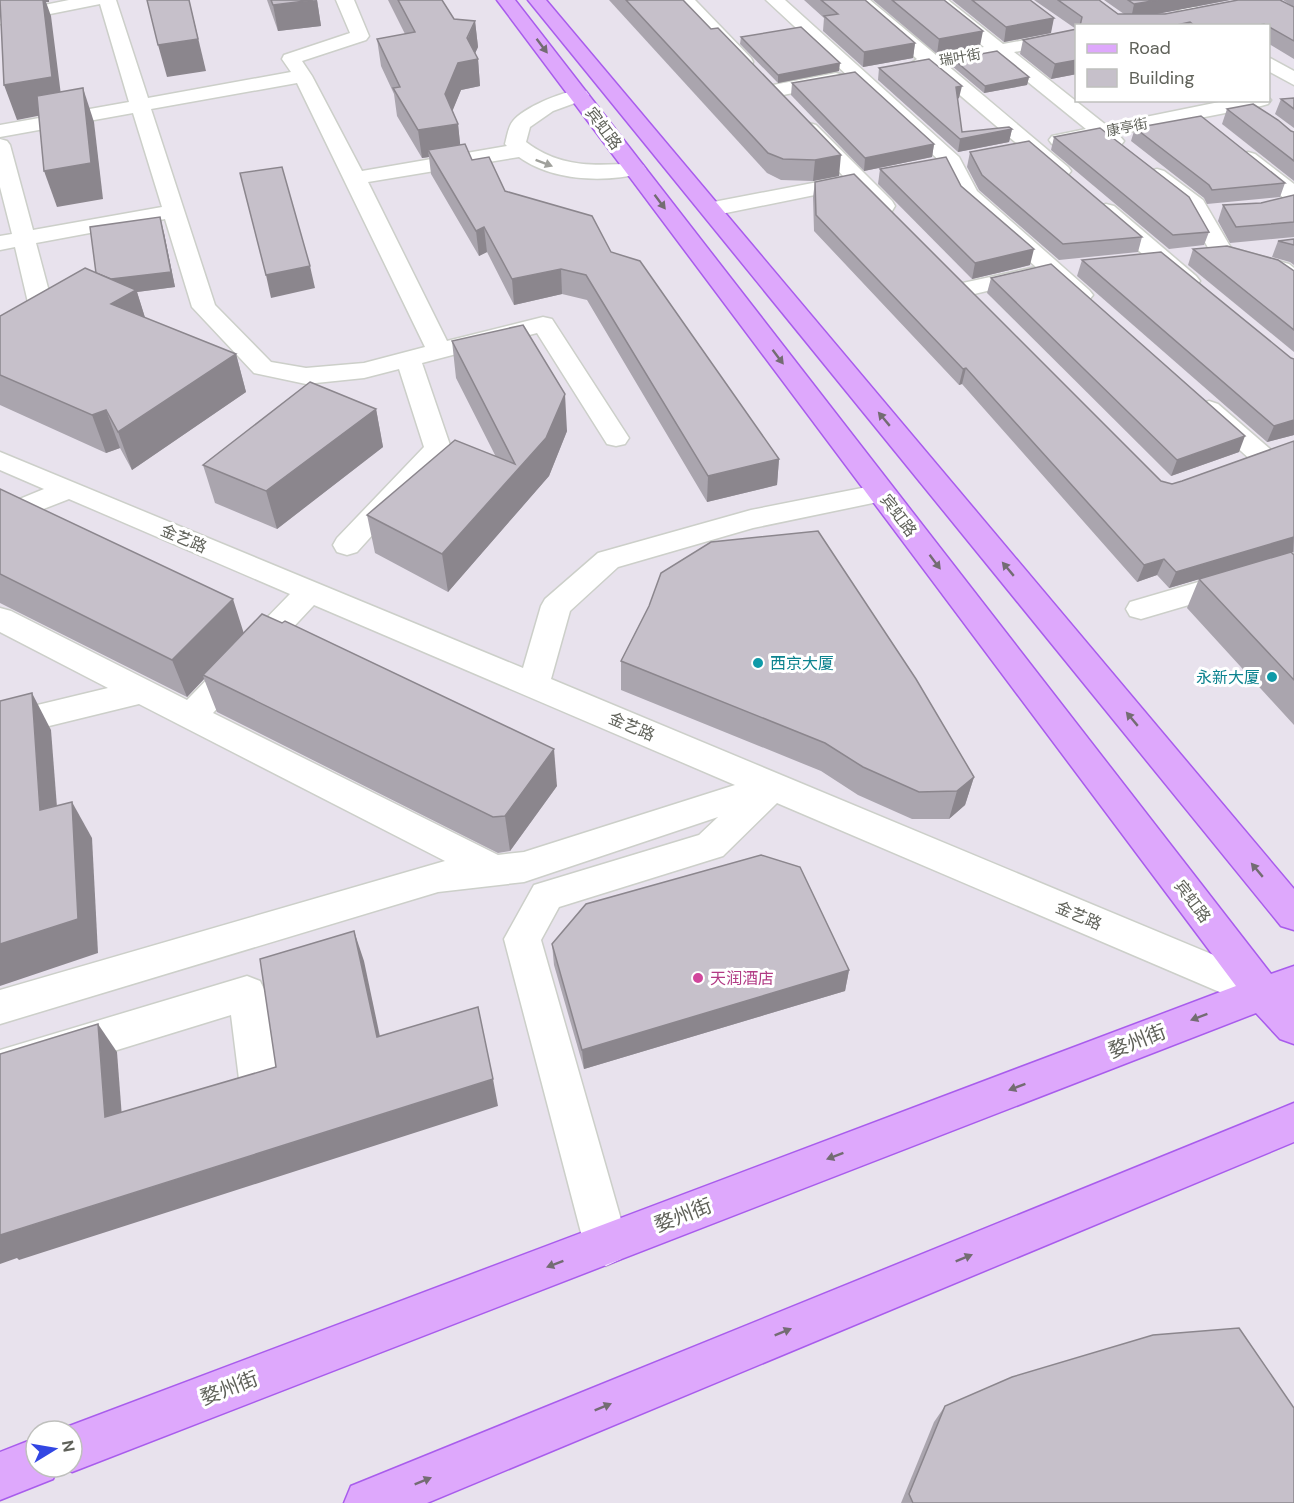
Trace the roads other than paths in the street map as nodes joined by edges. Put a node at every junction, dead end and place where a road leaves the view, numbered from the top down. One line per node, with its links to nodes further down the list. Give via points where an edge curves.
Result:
1 (95, 0): 12 (street)
2 (107, 0): 22 (street)
3 (345, 0): 19 (street, via 360,36 291,59)
4 (506, 0): 20 (main road, 宾虹路, one-way to 20)
5 (537, 0): 44 (main road, 宾虹路)
6 (685, 0): 23 (street)
7 (777, 0): 18 (street)
8 (858, 0): 16 (street)
9 (937, 0): 15 (street)
10 (1173, 9): 11 (street)
11 (1214, 18)
12 (0, 19)
13 (1054, 25): 14 (street)
14 (1074, 37): 15 (street, 瑞叶街)
15 (999, 50): 16 (street, 瑞叶街); 27 (street)
16 (932, 62): 17 (street, 瑞叶街); 30 (street)
17 (900, 68)
18 (868, 73): 23 (street); 34 (street)
19 (303, 76): 22 (street); 38 (street)
20 (579, 95): 31 (street, via 546,107 521,124 515,144); 36 (main road, 宾虹路)
21 (1253, 102): 24 (street, 康亭街)
22 (141, 105): 26 (street); 45 (street)
23 (786, 105): 39 (street)
24 (1193, 114): 25 (street); 27 (street, 康亭街)
25 (1211, 129)
26 (0, 131)
27 (1102, 132): 30 (street, 康亭街); 47 (street, via 1195,205)
28 (1230, 143): 41 (street)
29 (0, 145): 43 (street)
30 (1032, 145): 32 (street, 康亭街); 40 (street)
31 (522, 150): 36 (street, one-way to 36, via 559,169); 38 (street)
32 (1009, 150)
33 (975, 156): 34 (street)
34 (952, 161): 35 (street); 56 (street, via 968,194)
35 (928, 166)
36 (636, 169): 71 (main road, 宾虹路, one-way to 71)
37 (882, 175): 39 (street)
38 (355, 178): 64 (street)
39 (858, 180): 44 (street); 48 (street)
40 (1075, 183)
41 (1294, 195)
42 (1092, 198): 53 (street)
43 (7, 199): 49 (street)
44 (711, 209): 84 (main road, 宾虹路, one-way to 44)
45 (174, 211): 49 (street); 65 (street, via 204,307 263,368 306,376 364,370)
46 (1222, 212): 47 (street)
47 (1199, 213): 52 (street)
48 (900, 222)
49 (24, 238): 50 (street); 63 (street, via 43,314)
50 (0, 243)
51 (1284, 247): 52 (street)
52 (1205, 254): 53 (street); 58 (street, via 1281,269)
53 (1160, 259): 54 (street); 60 (street)
54 (1136, 261)
55 (1077, 267): 56 (street)
56 (1053, 269): 59 (street); 62 (street)
57 (949, 272): 59 (street)
58 (1294, 279)
59 (966, 289): 61 (street)
60 (1205, 295)
61 (982, 305)
62 (1096, 308)
63 (0, 338)
64 (439, 350): 65 (street); 67 (street, via 543,324)
65 (408, 358): 73 (street, via 438,448)
66 (1192, 393): 68 (street)
67 (616, 438)
68 (1261, 455)
69 (0, 460): 70 (street, 金艺路)
70 (69, 489): 72 (street); 75 (street, 金艺路)
71 (882, 493): 78 (street, via 751,519 608,560 556,606); 85 (main road, 宾虹路, one-way to 85)
72 (0, 517)
73 (346, 545)
74 (1294, 564): 76 (street)
75 (310, 591): 78 (street, 金艺路); 80 (street)
76 (1140, 609)
77 (0, 619): 79 (street)
78 (534, 686): 82 (street, 金艺路)
79 (143, 691): 80 (street); 81 (street)
80 (190, 717): 83 (street)
81 (0, 726)
82 (772, 786): 83 (street, via 524,867); 85 (street, 金艺路); 91 (street, via 711,846 547,896 522,939)
83 (494, 870): 86 (street, via 438,877)
84 (1294, 915)
85 (1279, 988): 87 (main road, 宾虹路); 91 (main road, 婺州街, one-way to 91)
86 (0, 1007)
87 (1294, 1027)
88 (0, 1068): 89 (street, via 247,993)
89 (260, 1079)
90 (1294, 1122): 95 (main road, one-way to 90)
91 (606, 1244): 92 (main road, 婺州街, one-way to 92)
92 (84, 1443)
93 (24, 1467): 94 (main road)
94 (0, 1476)
95 (368, 1503)

